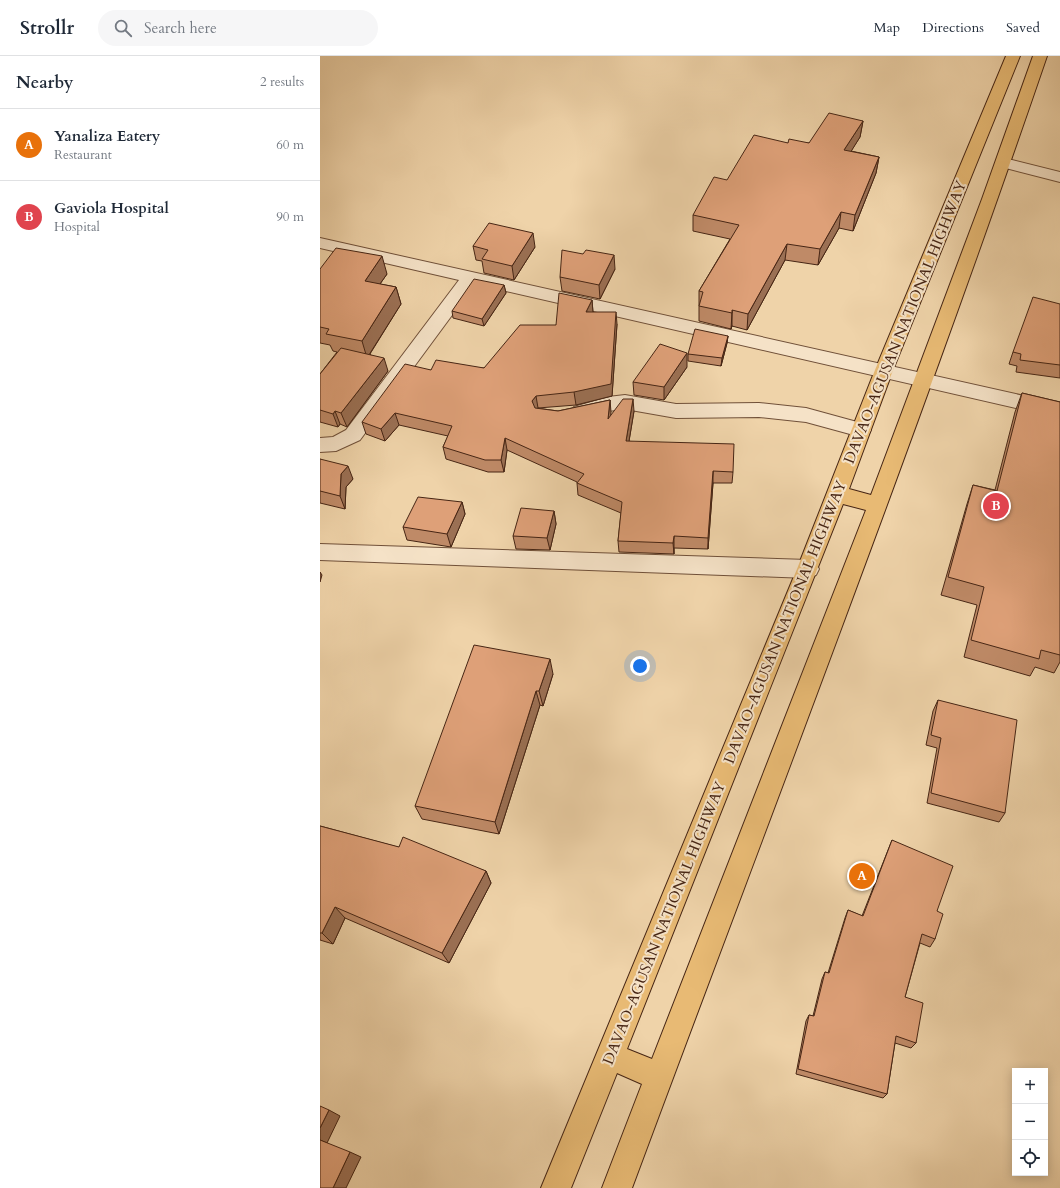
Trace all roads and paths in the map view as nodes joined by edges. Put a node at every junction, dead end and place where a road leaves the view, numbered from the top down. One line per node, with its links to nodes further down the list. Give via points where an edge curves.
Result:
1 (1013, 56): 7 (highway, DAVAO-AGUSAN NATIONAL HIGHWAY)
2 (1040, 56): 3 (highway)
3 (1004, 163): 4 (street); 8 (highway)
4 (1060, 177)
5 (320, 243): 6 (street)
6 (470, 278): 7 (street); 12 (street, via 353,435 336,444)
7 (884, 370): 8 (street); 11 (highway, DAVAO-AGUSAN NATIONAL HIGHWAY)
8 (924, 378): 9 (street); 14 (highway)
9 (1060, 411)
10 (560, 413): 11 (street, via 576,413 625,402 676,411 759,410 806,415)
11 (861, 430): 13 (highway, DAVAO-AGUSAN NATIONAL HIGHWAY)
12 (320, 445)
13 (837, 494): 14 (highway); 16 (highway, DAVAO-AGUSAN NATIONAL HIGHWAY)
14 (877, 505): 18 (highway)
15 (320, 552): 16 (street)
16 (808, 569): 17 (highway, DAVAO-AGUSAN NATIONAL HIGHWAY)
17 (609, 1055): 18 (highway); 19 (highway, DAVAO-AGUSAN NATIONAL HIGHWAY)
18 (659, 1077): 20 (highway)
19 (556, 1188)
20 (618, 1188)

